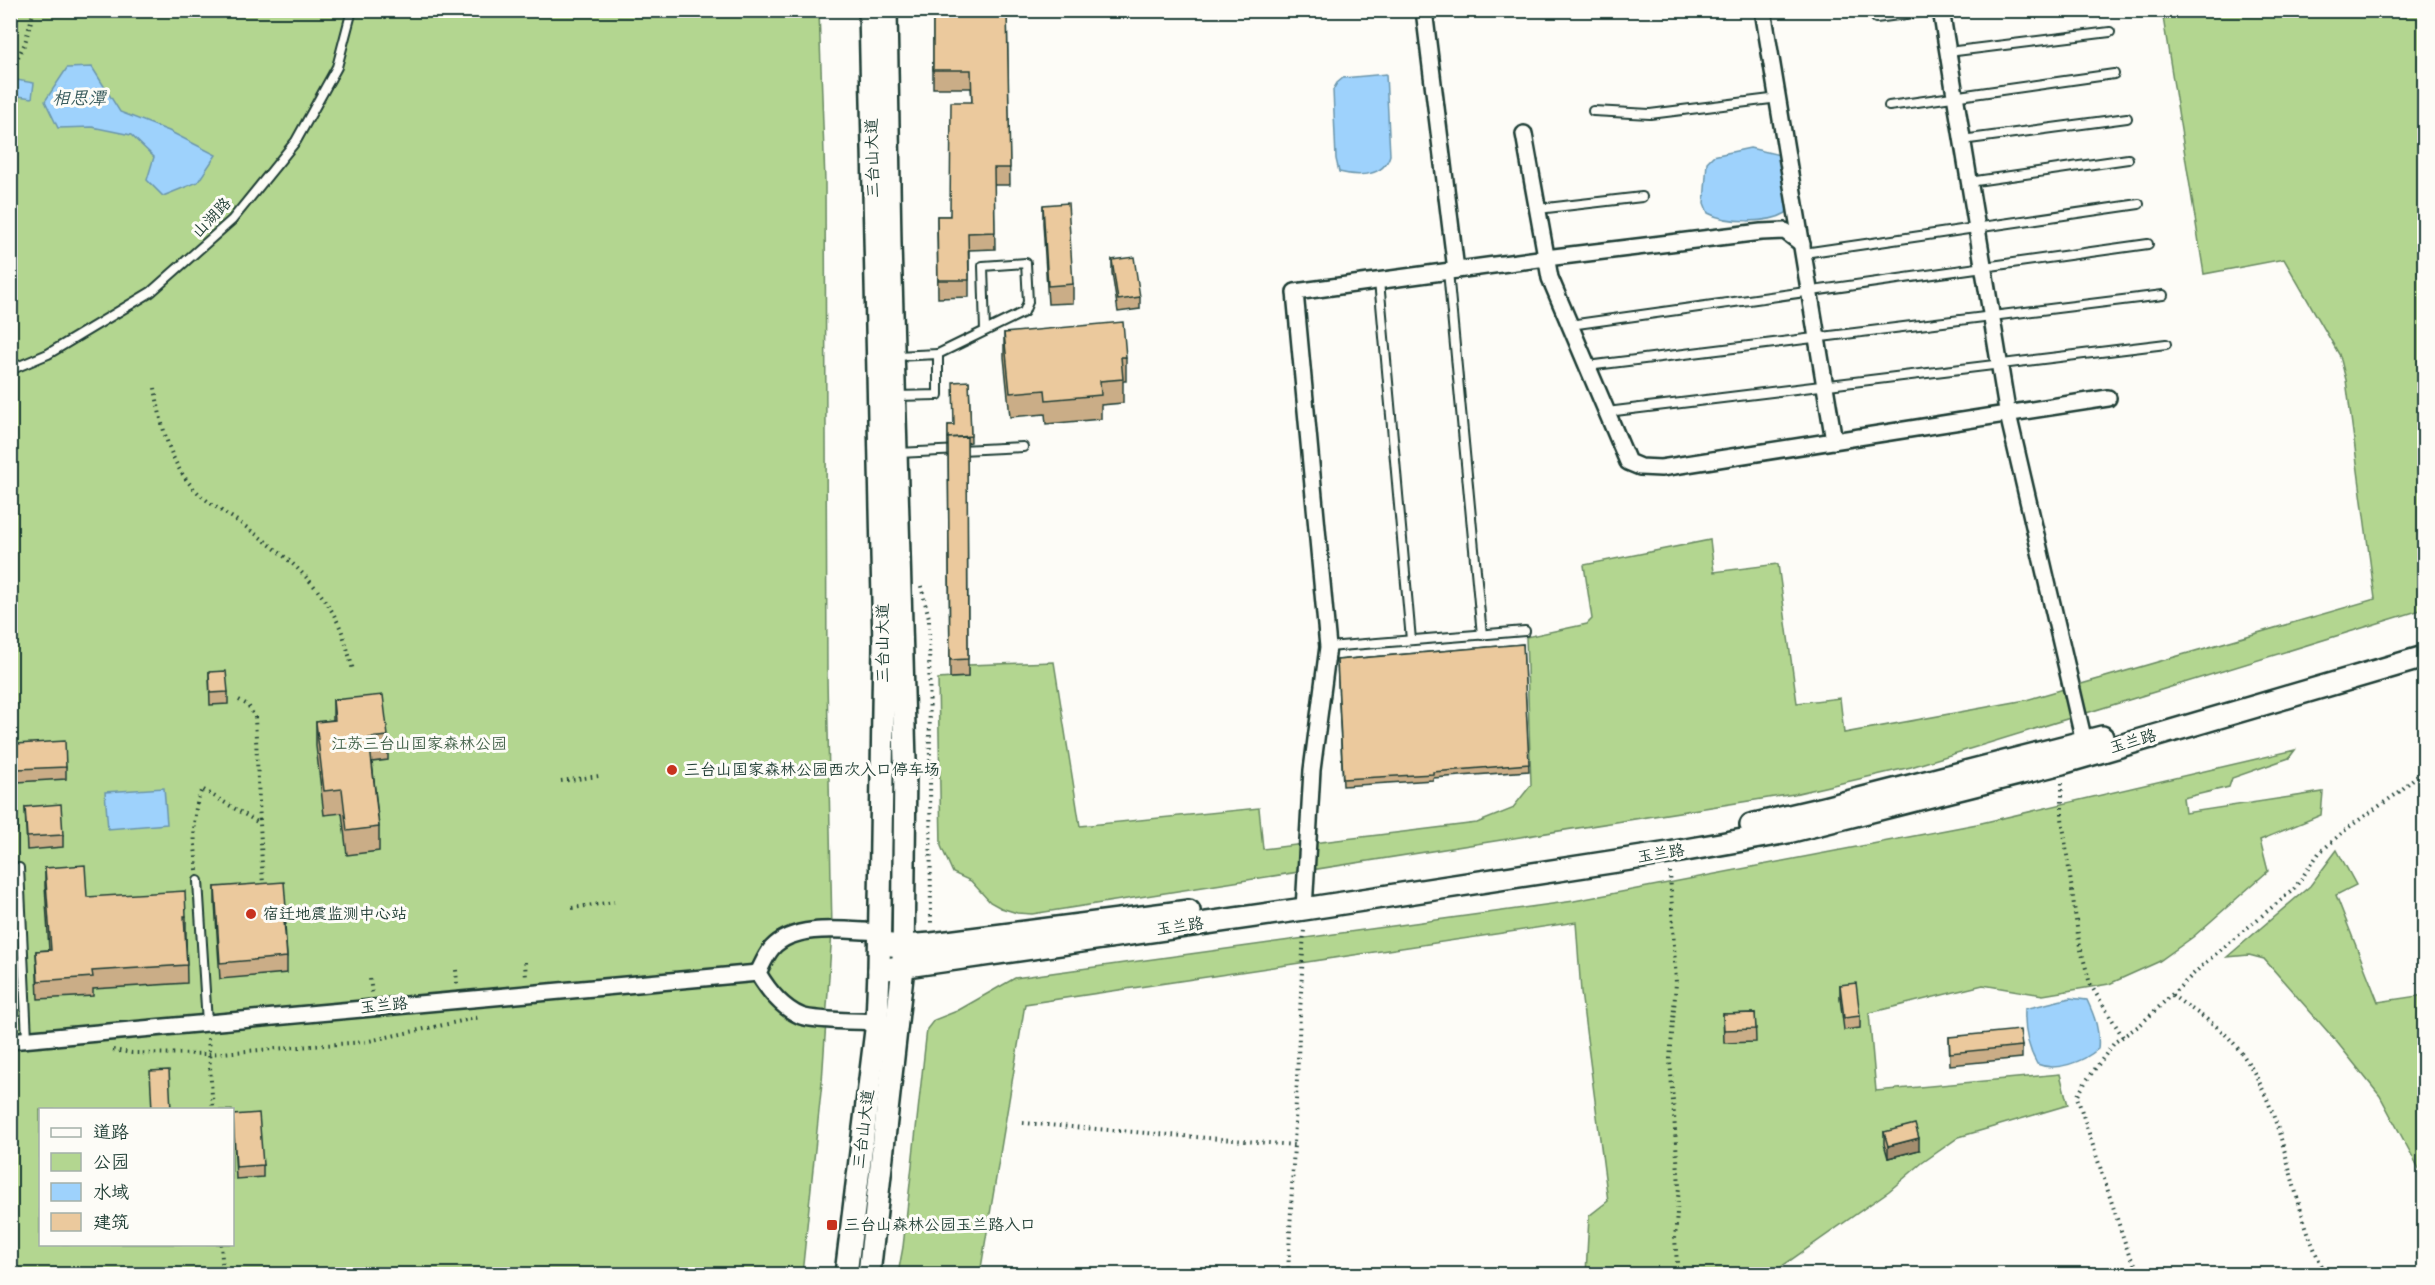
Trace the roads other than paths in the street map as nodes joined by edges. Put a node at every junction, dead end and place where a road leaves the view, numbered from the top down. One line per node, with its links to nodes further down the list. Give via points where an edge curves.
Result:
1 (352, 10): 42 (lane, 山湖路, via 337,67 296,141 232,220 151,292 48,354)
2 (870, 10): 50 (street, 三台山大道)
3 (886, 10): 39 (street, 三台山大道)
4 (1424, 10): 29 (street)
5 (1763, 10): 13 (street)
6 (1936, 10): 8 (lane)
7 (1941, 10): 10 (street)
8 (1876, 18)
9 (2110, 32): 10 (lane)
10 (1947, 52): 12 (street)
11 (2114, 74): 12 (lane)
12 (1955, 97): 14 (lane); 18 (street)
13 (1779, 98): 15 (lane, via 1650,114); 26 (street)
14 (1889, 106)
15 (1593, 111)
16 (2127, 118): 18 (lane)
17 (1524, 134): 23 (street)
18 (1962, 140): 20 (street)
19 (2128, 159): 20 (lane)
20 (1969, 182): 24 (street)
21 (1642, 197): 23 (lane)
22 (2139, 204): 24 (lane)
23 (1538, 209): 27 (street)
24 (1976, 227): 26 (lane); 28 (street)
25 (2148, 244): 28 (lane)
26 (1803, 249): 27 (street, via 1785,231 1778,231); 31 (street)
27 (1546, 258): 29 (street); 34 (street)
28 (1983, 267): 31 (lane); 33 (street)
29 (1452, 271): 30 (street); 52 (lane)
30 (1379, 281): 53 (lane); 55 (street, via 1295,292)
31 (1810, 292): 34 (lane); 36 (street)
32 (2163, 295): 33 (lane)
33 (1991, 316): 36 (lane); 40 (street)
34 (1570, 325): 41 (street)
35 (985, 331): 35 (lane, via 1024,312 1028,302 1026,263 983,266); 38 (lane)
36 (1817, 338): 41 (lane); 43 (street)
37 (2166, 344): 40 (lane)
38 (938, 354): 39 (lane); 44 (lane, via 938,395)
39 (893, 356): 44 (street, 三台山大道)
40 (1999, 364): 43 (lane); 47 (street)
41 (1587, 366): 46 (street)
42 (10, 370)
43 (1825, 385): 46 (lane); 48 (street)
44 (894, 396): 50 (street, 三台山大道)
45 (2108, 398): 47 (street)
46 (1606, 412): 48 (street, via 1628,462 1640,466 1661,468)
47 (2007, 414): 48 (street); 57 (street)
48 (1834, 441)
49 (1023, 447): 50 (lane)
50 (888, 453): 61 (street, 三台山大道); 62 (street, 三台山大道, via 905,762)
51 (1525, 631): 52 (lane)
52 (1482, 635): 53 (lane)
53 (1412, 640): 55 (lane)
54 (2424, 642): 57 (street, 玉兰路)
55 (1328, 647): 60 (street, via 1312,770)
56 (2424, 657): 57 (street, 玉兰路)
57 (2086, 749): 60 (street, 玉兰路, via 1746,826); 60 (street, 玉兰路, via 2062,763 1829,822 1669,853)
58 (10, 869): 68 (lane, via 19,868)
59 (198, 881): 67 (lane)
60 (1305, 903): 62 (street, 玉兰路); 63 (street, 玉兰路)
61 (880, 938): 62 (street, 玉兰路); 64 (street, 三台山大道); 65 (street, 玉兰路, via 815,929 772,948)
62 (903, 946): 63 (street, 三台山大道)
63 (903, 967): 64 (street, 玉兰路); 71 (street, 三台山大道)
64 (879, 970): 66 (street, 三台山大道)
65 (758, 973): 66 (street, via 768,989 803,1017); 67 (street, 玉兰路)
66 (877, 1022): 70 (street, 三台山大道)
67 (207, 1023): 68 (street, 玉兰路)
68 (27, 1039): 69 (street, 玉兰路)
69 (10, 1041)
70 (846, 1275)
71 (869, 1275)

